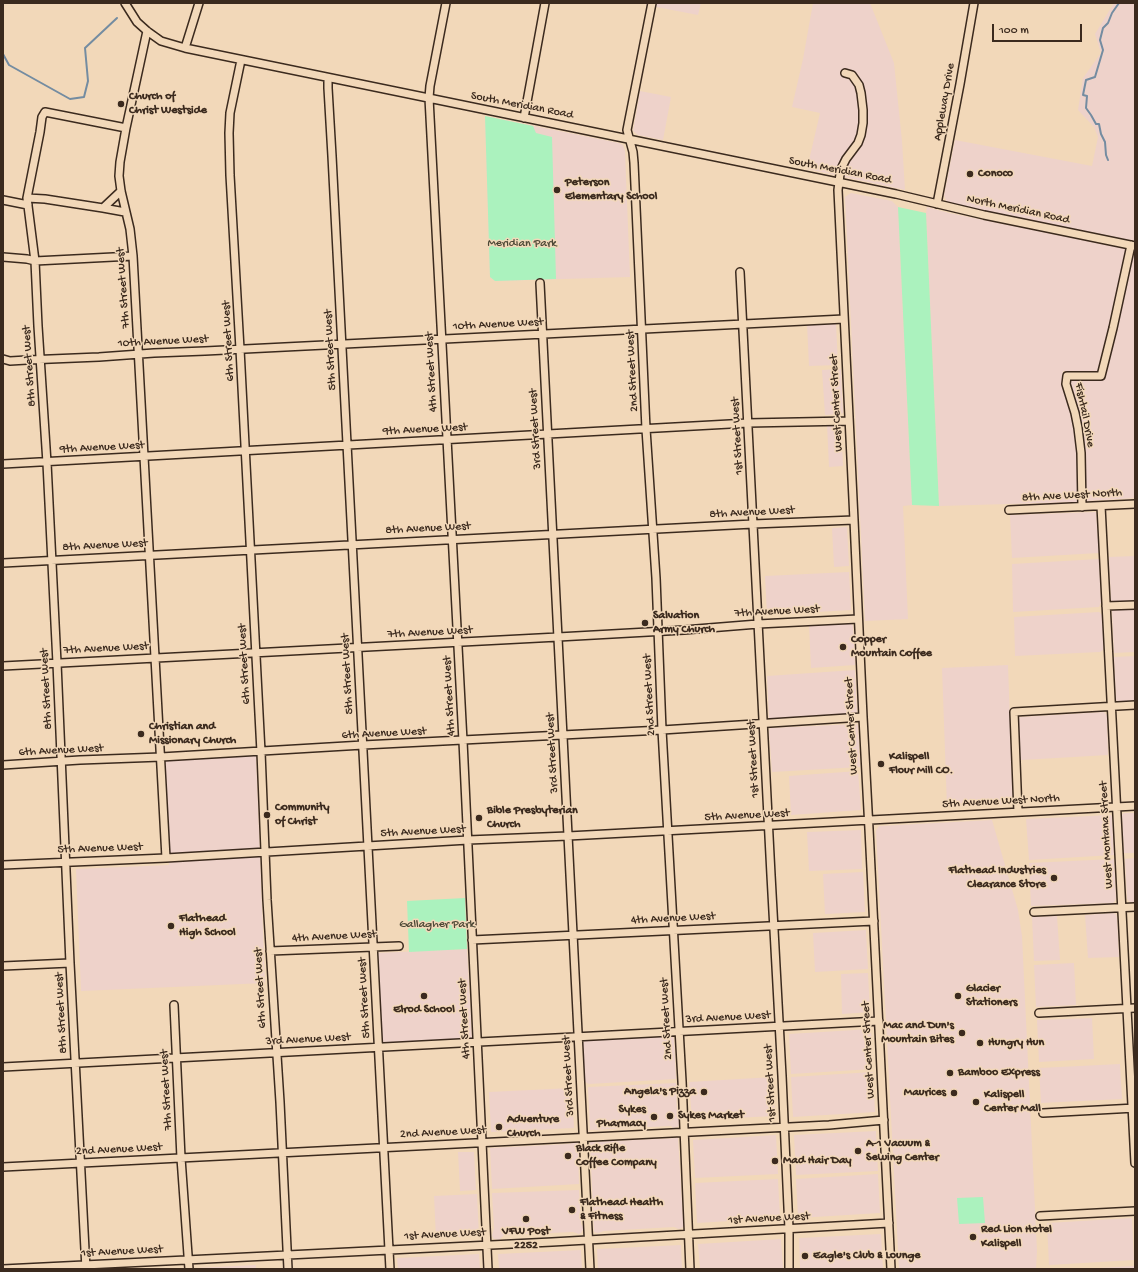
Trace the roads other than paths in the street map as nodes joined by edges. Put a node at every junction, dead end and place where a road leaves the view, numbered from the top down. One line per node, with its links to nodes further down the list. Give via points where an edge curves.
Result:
1 (125, 3): 7 (street, South Meridian Road)
2 (199, 3): 8 (street)
3 (446, 3): 12 (street, 4th Street West)
4 (546, 3): 13 (street)
5 (652, 3): 15 (street, 2nd Street West, via 627,130)
6 (974, 3): 21 (street, Appleway Drive)
7 (147, 32): 8 (street, South Meridian Road, via 161,41); 14 (street, 7th Street West)
8 (185, 48): 9 (street, South Meridian Road)
9 (241, 60): 11 (street, South Meridian Road); 36 (street, 6th Street West, via 228,132)
10 (845, 73): 16 (street, West Center Street, via 852,75 859,85 863,101 863,123 858,143 846,159)
11 (328, 78): 12 (street, South Meridian Road); 35 (street, 5th Street West)
12 (429, 98): 13 (street, South Meridian Road); 34 (street, 4th Street West)
13 (524, 118): 15 (street, South Meridian Road)
14 (126, 128): 17 (street, 7th Street West, via 120,162); 20 (street, 8th Street West, via 45,112 42,117)
15 (629, 140): 16 (street, South Meridian Road); 32 (street, 2nd Street West, via 634,164)
16 (839, 182): 18 (street, South Meridian Road); 30 (street, West Center Street)
17 (120, 191): 22 (street); 23 (street, 7th Street West)
18 (896, 194): 21 (street, North Meridian Road)
19 (3, 200): 20 (street)
20 (28, 202): 22 (street, via 45,198); 27 (street, 8th Street West)
21 (937, 204): 24 (street, North Meridian Road)
22 (103, 208): 23 (street)
23 (126, 212): 25 (street, 7th Street West)
24 (1133, 245): 52 (street, Fishtail Drive, via 1101,376 1067,376 1066,384 1076,413 1081,453)
25 (134, 256): 27 (street); 37 (street, 7th Street West)
26 (3, 258): 27 (street, via 27,258)
27 (35, 261): 39 (street, 8th Street West)
28 (740, 272): 31 (street, 1st Street West)
29 (540, 283): 33 (street, 3rd Street West)
30 (844, 319): 31 (street, 10th Avenue West); 40 (street, West Center Street)
31 (744, 324): 32 (street, 10th Avenue West); 41 (street, 1st Street West)
32 (642, 328): 33 (street, 10th Avenue West); 42 (street, 2nd Street West)
33 (542, 334): 34 (street, 10th Avenue West); 43 (street, 3rd Street West)
34 (441, 339): 35 (street, 10th Avenue West); 44 (street, 4th Street West)
35 (342, 344): 36 (street, 10th Avenue West); 45 (street, 5th Street West)
36 (240, 349): 37 (street, 10th Avenue West); 46 (street, 6th Street West)
37 (139, 354): 39 (street, 10th Avenue West); 47 (street, 7th Street West)
38 (6, 360): 39 (street, 10th Avenue West)
39 (40, 360): 48 (street, 8th Street West)
40 (849, 421): 41 (street, 9th Avenue West); 54 (street, West Center Street)
41 (748, 423): 42 (street, 9th Avenue West); 55 (street, 1st Street West)
42 (646, 429): 43 (street, 9th Avenue West); 56 (street, 2nd Street West)
43 (547, 434): 44 (street, 9th Avenue West); 57 (street, 3rd Street West)
44 (447, 440): 45 (street, 9th Avenue West); 58 (street, 4th Street West)
45 (347, 446): 46 (street, 9th Avenue West); 59 (street, 5th Street West)
46 (246, 452): 47 (street, 9th Avenue West); 60 (street, 6th Street West)
47 (145, 456): 48 (street, 9th Avenue West); 61 (street, 7th Street West)
48 (47, 462): 49 (street, 9th Avenue West); 62 (street, 8th Street West)
49 (3, 464)
50 (1135, 504): 51 (street, 8th Ave West North)
51 (1101, 506): 52 (street, 8th Ave West North); 65 (street, West Montana Street)
52 (1082, 507): 53 (street, 8th Ave West North)
53 (1009, 510)
54 (854, 520): 55 (street, 8th Avenue West); 66 (street, West Center Street)
55 (753, 524): 56 (street, 8th Avenue West); 67 (street, 1st Street West)
56 (652, 529): 57 (street, 8th Avenue West); 68 (street, 2nd Street West)
57 (552, 534): 58 (street, 8th Avenue West); 69 (street, 3rd Street West)
58 (452, 539): 59 (street, 8th Avenue West); 70 (street, 4th Street West)
59 (352, 544): 60 (street, 8th Avenue West); 71 (street, 5th Street West)
60 (250, 550): 61 (street, 8th Avenue West); 72 (street, 6th Street West)
61 (150, 555): 62 (street, 8th Avenue West); 73 (street, 7th Street West)
62 (52, 560): 63 (street, 8th Avenue West); 74 (street, 8th Street West)
63 (3, 563)
64 (1135, 604): 65 (street)
65 (1106, 606): 77 (street, West Montana Street)
66 (858, 619): 67 (street, 7th Avenue West); 78 (street, West Center Street)
67 (758, 624): 68 (street, 7th Avenue West); 79 (street, 1st Street West)
68 (658, 630): 69 (street, 7th Avenue West); 80 (street, 2nd Street West)
69 (558, 637): 70 (street, 7th Avenue West); 81 (street, 3rd Street West)
70 (458, 642): 71 (street, 7th Avenue West); 82 (street, 4th Street West)
71 (358, 647): 72 (street, 7th Avenue West); 83 (street, 5th Street West)
72 (256, 653): 73 (street, 7th Avenue West); 84 (street, 6th Street West)
73 (155, 658): 74 (street, 7th Avenue West); 85 (street, 7th Street West)
74 (57, 663): 75 (street, 7th Avenue West); 86 (street, 8th Street West)
75 (3, 666)
76 (1135, 705): 77 (street)
77 (1111, 707): 89 (street, West Montana Street); 90 (street, via 1014,712)
78 (863, 717): 79 (street, 6th Avenue West); 91 (street, West Center Street)
79 (763, 724): 80 (street, 6th Avenue West); 92 (street, 1st Street West)
80 (662, 730): 81 (street, 6th Avenue West); 93 (street, 2nd Street West)
81 (563, 735): 82 (street, 6th Avenue West); 94 (street, 3rd Street West)
82 (463, 741): 83 (street, 6th Avenue West); 95 (street, 4th Street West)
83 (363, 745): 84 (street, 6th Avenue West); 96 (street, 5th Street West)
84 (261, 752): 85 (street, 6th Avenue West); 97 (street, 6th Street West)
85 (161, 757): 86 (street, 6th Avenue West); 98 (street, 7th Street West)
86 (62, 762): 87 (street, 6th Avenue West); 99 (street, 8th Street West)
87 (3, 765)
88 (1135, 806): 89 (street, 5th Avenue West North)
89 (1116, 807): 90 (street, 5th Avenue West North); 102 (street, West Montana Street)
90 (1018, 812): 91 (street, 5th Avenue West North)
91 (869, 820): 92 (street, 5th Avenue West); 104 (street, West Center Street)
92 (768, 826): 93 (street, 5th Avenue West); 105 (street, 1st Street West)
93 (668, 830): 94 (street, 5th Avenue West); 106 (street, 2nd Street West)
94 (568, 836): 95 (street, 5th Avenue West); 107 (street, 3rd Street West)
95 (468, 840): 96 (street, 5th Avenue West); 108 (street, 4th Street West)
96 (367, 846): 97 (street, 5th Avenue West); 110 (street, 5th Street West)
97 (265, 852): 98 (street, 5th Avenue West); 111 (street, 6th Street West)
98 (166, 858): 99 (street, 5th Avenue West)
99 (66, 862): 100 (street, 5th Avenue West); 112 (street, 8th Street West)
100 (3, 865)
101 (1135, 906): 102 (street)
102 (1122, 908): 103 (street); 115 (street, West Montana Street)
103 (1034, 912)
104 (874, 921): 105 (street, 4th Avenue West); 118 (street, West Center Street)
105 (773, 926): 106 (street, 4th Avenue West); 119 (street, 1st Street West)
106 (674, 930): 107 (street, 4th Avenue West); 120 (street, 2nd Street West)
107 (572, 935): 108 (street, 4th Avenue West); 121 (street, 3rd Street West)
108 (472, 940): 122 (street, 4th Street West)
109 (399, 946): 110 (street, 4th Avenue West)
110 (373, 947): 111 (street, 4th Avenue West); 123 (street, 5th Street West)
111 (270, 951): 124 (street, 6th Street West)
112 (70, 963): 113 (street); 126 (street, 8th Street West)
113 (3, 966)
114 (174, 1005): 125 (street, 7th Street West)
115 (1127, 1008): 116 (street); 117 (street); 128 (street, West Montana Street)
116 (1135, 1008)
117 (1039, 1013)
118 (878, 1021): 119 (street, 3rd Avenue West); 130 (street, West Center Street)
119 (779, 1026): 120 (street, 3rd Avenue West); 131 (street, 1st Street West)
120 (679, 1031): 121 (street, 3rd Avenue West); 132 (street, 2nd Street West)
121 (578, 1037): 122 (street, 3rd Avenue West); 133 (street, 3rd Street West)
122 (478, 1042): 123 (street, 3rd Avenue West); 134 (street, 4th Street West)
123 (378, 1047): 124 (street, 3rd Avenue West); 135 (street, 5th Street West)
124 (276, 1052): 125 (street, 3rd Avenue West); 136 (street, 6th Street West)
125 (176, 1058): 126 (street, 3rd Avenue West); 137 (street, 7th Street West)
126 (76, 1063): 127 (street, 3rd Avenue West); 138 (street, 8th Street West)
127 (3, 1067)
128 (1134, 1108): 129 (street); 139 (street, West Montana Street)
129 (1043, 1113)
130 (884, 1120): 131 (street, 2nd Avenue West); 143 (street, West Center Street)
131 (784, 1127): 132 (street, 2nd Avenue West); 144 (street, 1st Street West)
132 (684, 1132): 133 (street, 2nd Avenue West); 145 (street, 2nd Street West)
133 (583, 1137): 134 (street, 2nd Avenue West); 146 (street, 3rd Street West)
134 (482, 1142): 135 (street, 2nd Avenue West); 147 (street, 4th Street West)
135 (383, 1147): 136 (street, 2nd Avenue West); 148 (street, 5th Street West)
136 (282, 1152): 137 (street, 2nd Avenue West); 149 (street, 6th Street West)
137 (181, 1158): 138 (street, 2nd Avenue West); 150 (street, 7th Street West)
138 (81, 1163): 140 (street, 2nd Avenue West); 151 (street, 8th Street West)
139 (1135, 1163)
140 (3, 1166)
141 (1135, 1212): 142 (street)
142 (1040, 1216)
143 (889, 1223): 144 (street, 1st Avenue West); 160 (street, West Center Street)
144 (789, 1229): 145 (street, 1st Avenue West); 159 (street, 1st Street West)
145 (689, 1234): 146 (street, 1st Avenue West); 158 (street, 2nd Street West)
146 (589, 1240): 147 (street, 1st Avenue West); 157 (street, 3rd Street West)
147 (487, 1244): 148 (street, 1st Avenue West); 156 (street, 4th Street West)
148 (389, 1249): 149 (street, 1st Avenue West); 155 (street, 5th Street West)
149 (287, 1254): 150 (street, 1st Avenue West); 154 (street, 6th Street West)
150 (188, 1259): 151 (street, 1st Avenue West); 153 (street, 7th Street West)
151 (86, 1267): 152 (street, 1st Avenue West)
152 (3, 1269)
153 (189, 1269)
154 (288, 1269)
155 (390, 1269)
156 (488, 1269)
157 (590, 1269)
158 (690, 1269)
159 (789, 1269)
160 (891, 1269)

